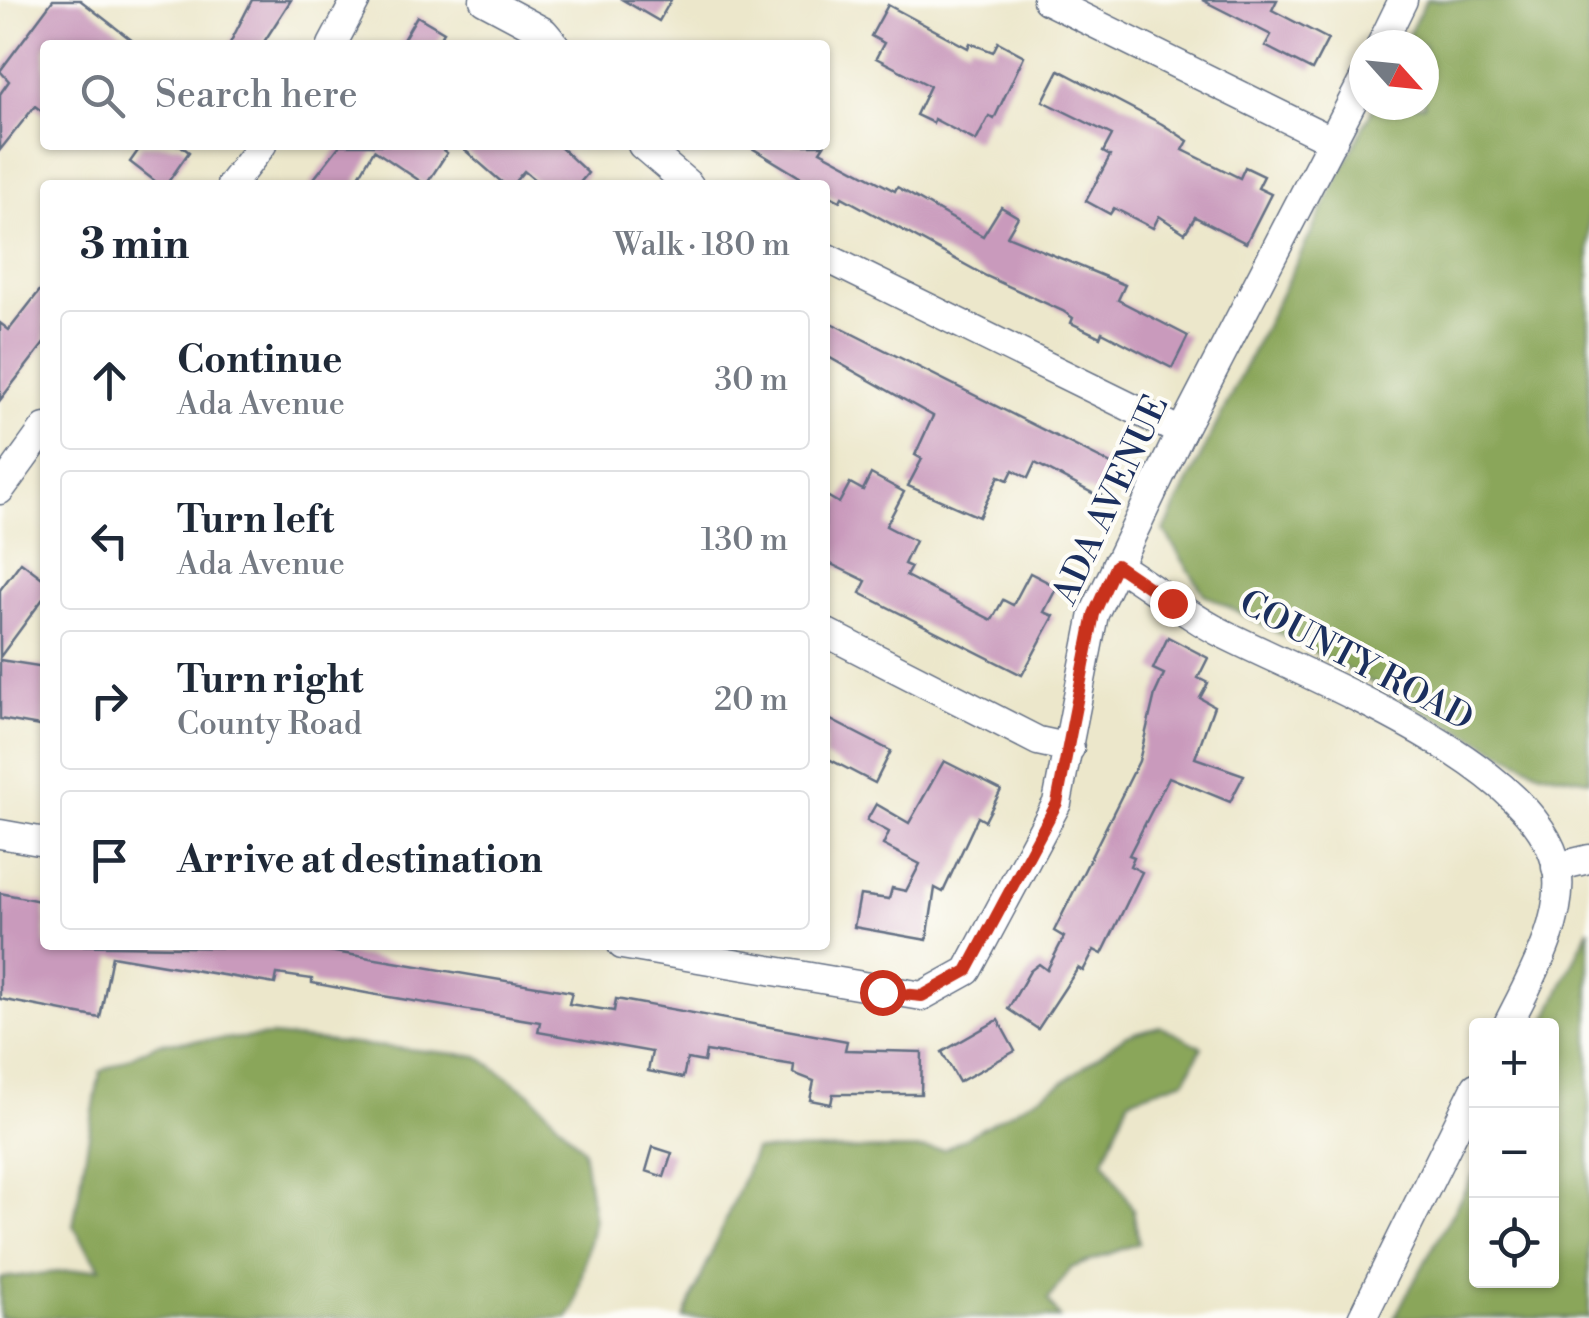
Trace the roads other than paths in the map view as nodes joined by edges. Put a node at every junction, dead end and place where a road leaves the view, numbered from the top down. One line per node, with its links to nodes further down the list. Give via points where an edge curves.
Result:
1 (356, 0): 6 (street)
2 (484, 0): 7 (street)
3 (1048, 0): 9 (street)
4 (1403, 0): 5 (street)
5 (1388, 30)
6 (335, 40)
7 (551, 40)
8 (1349, 108): 9 (street, ADA AVENUE)
9 (1333, 141): 15 (street, ADA AVENUE)
10 (258, 150): 12 (street)
11 (648, 150): 13 (street)
12 (235, 180)
13 (683, 180)
14 (830, 259): 15 (street)
15 (1181, 432): 18 (street, ADA AVENUE)
16 (40, 435): 17 (street)
17 (0, 490)
18 (1116, 565): 20 (street, ADA AVENUE, via 1094,614); 24 (street, COUNTY ROAD, via 1219,631 1438,742 1524,806 1547,839)
19 (830, 635): 20 (street, via 1038,741)
20 (1070, 748): 25 (street, ADA AVENUE, via 1057,803 967,971 943,987 922,996 882,992)
21 (0, 834): 22 (street)
22 (40, 841)
23 (1589, 859): 24 (street)
24 (1556, 867): 26 (street, via 1556,903)
25 (650, 950)
26 (1510, 1018)
27 (1469, 1101): 28 (street)
28 (1362, 1318)

